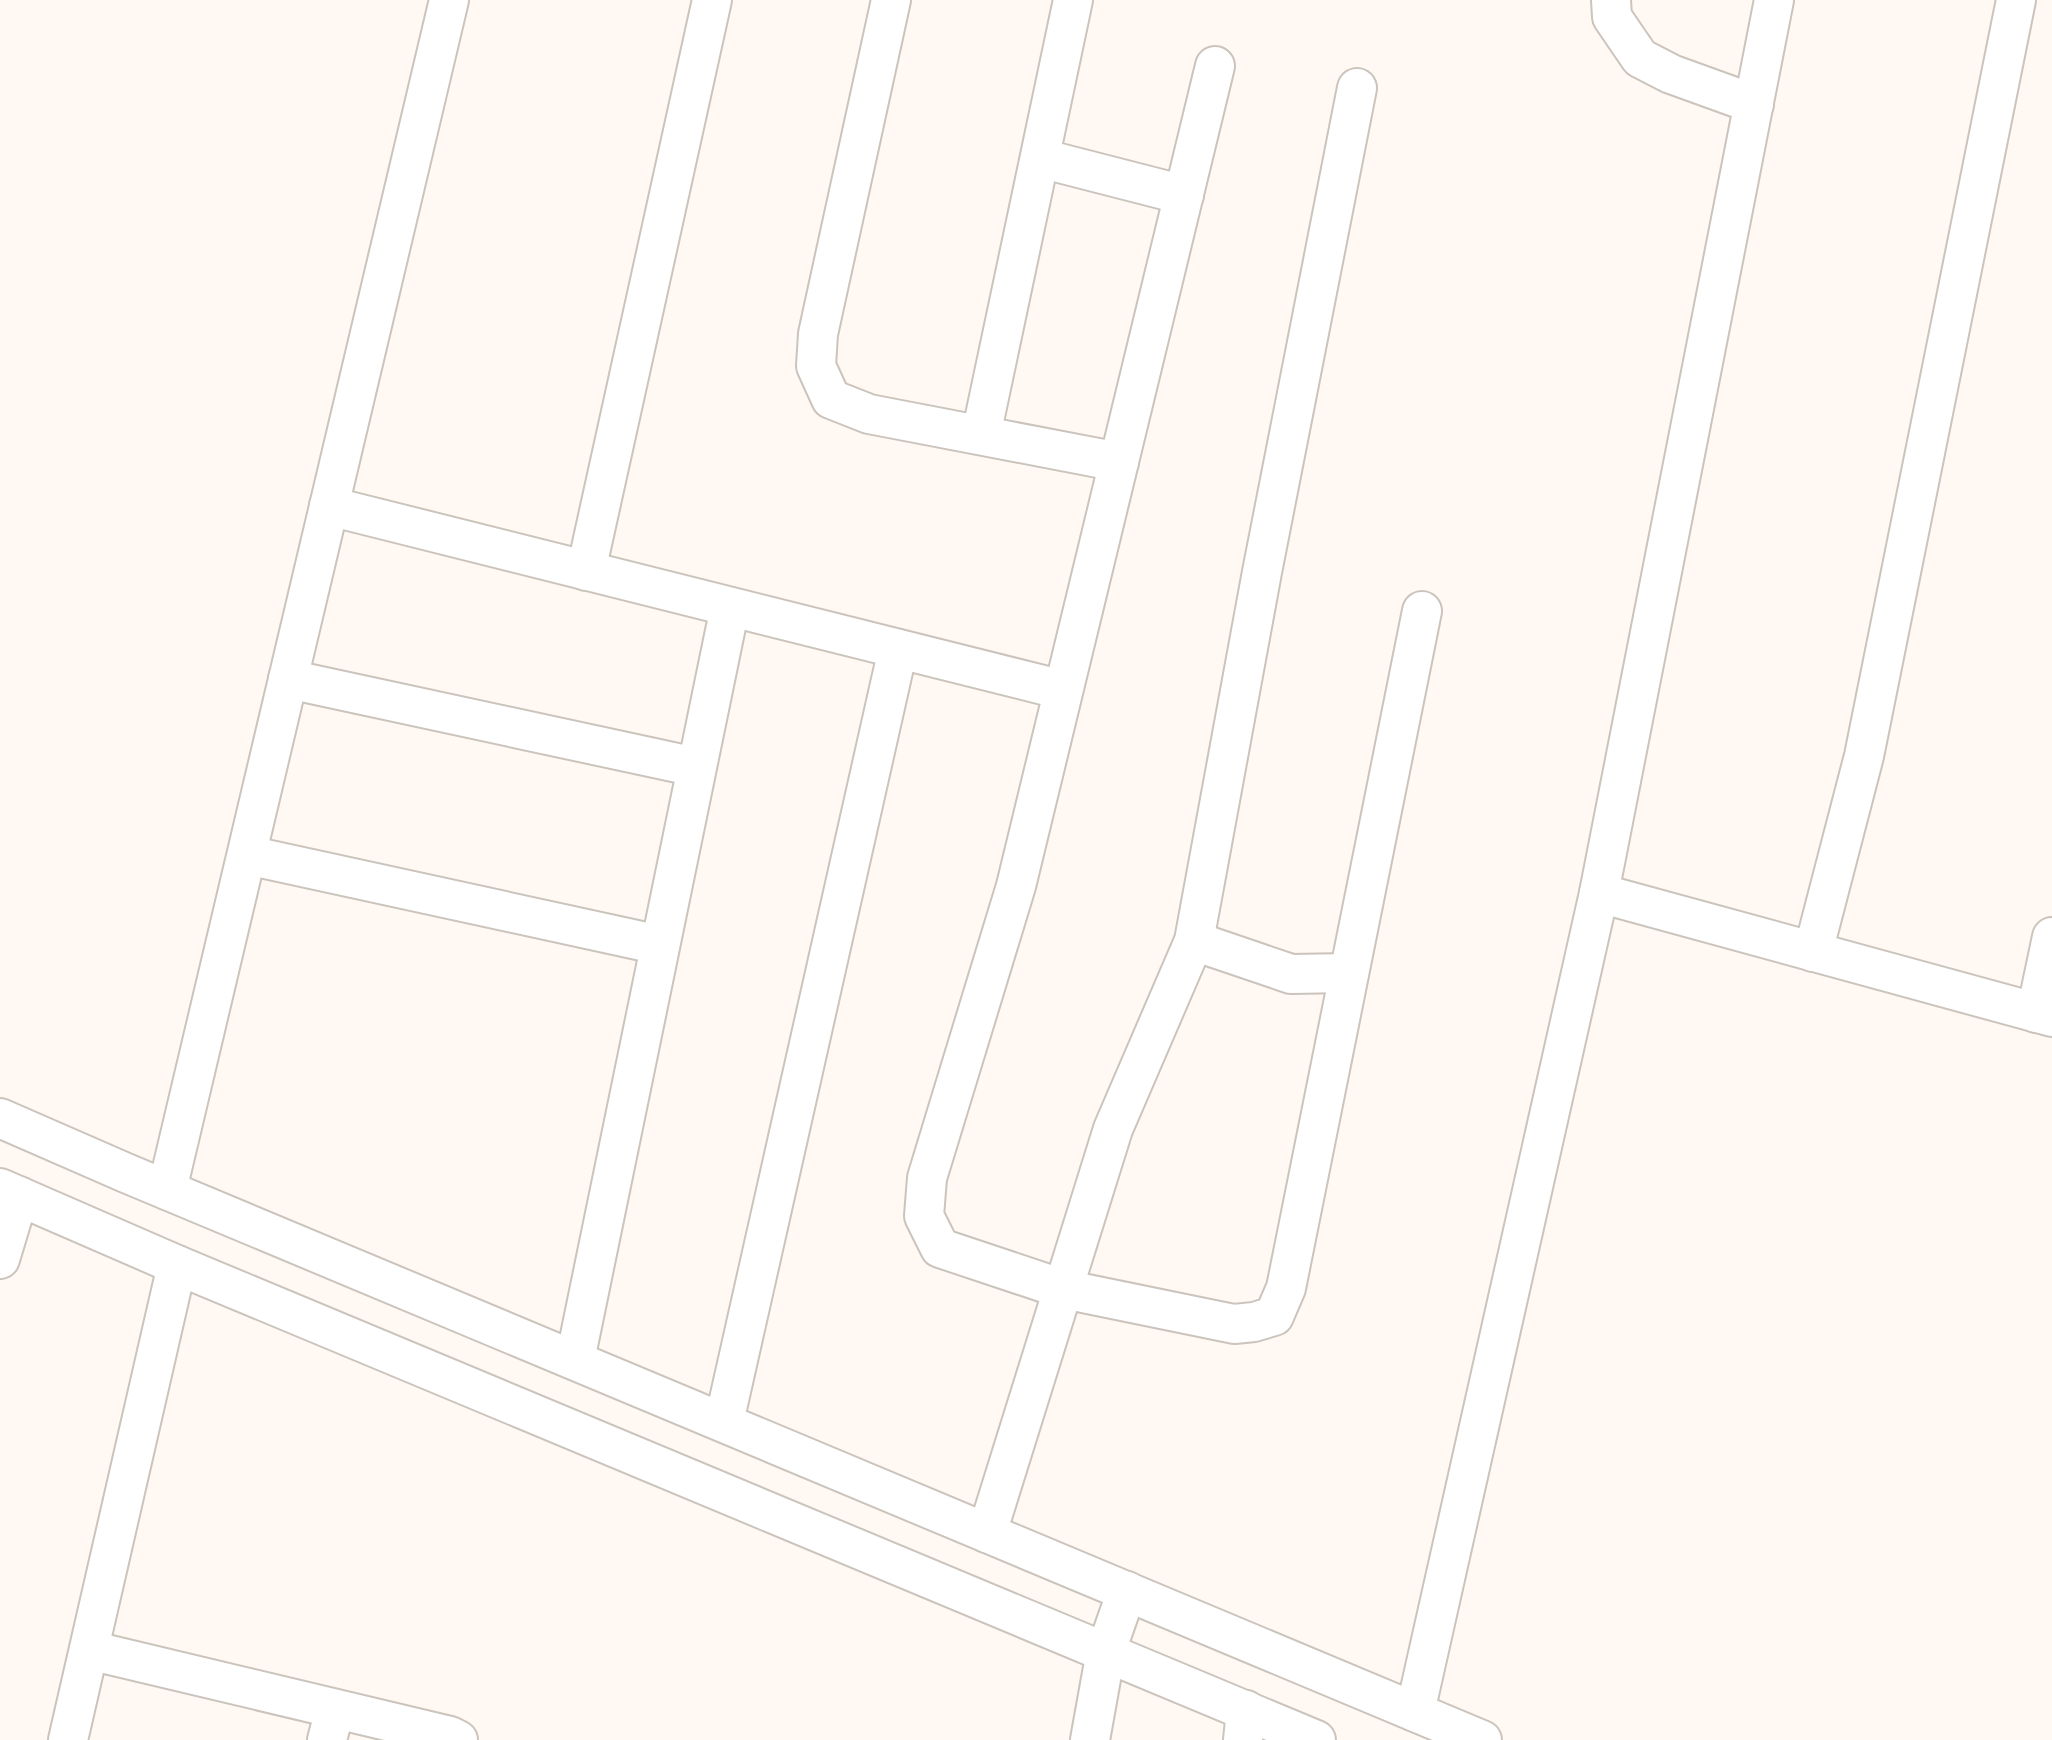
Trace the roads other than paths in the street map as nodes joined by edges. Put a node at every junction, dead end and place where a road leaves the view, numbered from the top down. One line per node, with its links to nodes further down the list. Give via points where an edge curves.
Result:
1 (449, 0): 15 (street)
2 (712, 0): 16 (street)
3 (891, 0): 13 (street, via 818,334 817,366 831,399 869,414)
4 (1073, 0): 11 (street)
5 (1611, 0): 10 (street, via 1612,17 1640,58)
6 (1774, 0): 10 (street)
7 (2015, 0): 28 (street, via 1864,756)
8 (1216, 66): 12 (street)
9 (1357, 88): 26 (street)
10 (1754, 104): 24 (street)
11 (1040, 158): 12 (street); 13 (street)
12 (1184, 195): 14 (street)
13 (981, 435): 14 (street)
14 (1119, 462): 21 (street)
15 (329, 506): 16 (street); 20 (street)
16 (586, 571): 17 (street)
17 (730, 607): 19 (street); 22 (street)
18 (1422, 611): 29 (street)
19 (898, 649): 21 (street); 38 (street)
20 (288, 679): 22 (street); 23 (street)
21 (1063, 691): 36 (street, via 1016,886 928,1178 924,1216 940,1248)
22 (696, 767): 27 (street)
23 (247, 855): 27 (street); 32 (street)
24 (1599, 893): 28 (street); 43 (street)
25 (2052, 937): 30 (street)
26 (1194, 941): 29 (street, via 1291,974); 36 (street, via 1113,1129)
27 (660, 945): 37 (street)
28 (1813, 952): 30 (street)
29 (1349, 973): 36 (street, via 1286,1288 1274,1316 1234,1324)
30 (2044, 1015)
31 (0, 1118): 32 (street)
32 (167, 1190): 37 (street)
33 (10, 1192): 34 (street); 35 (street)
34 (0, 1259)
35 (177, 1265): 41 (street); 42 (street)
36 (1063, 1289): 39 (street)
37 (575, 1360): 38 (street)
38 (724, 1422): 39 (street)
39 (987, 1533): 40 (street)
40 (1127, 1591): 42 (street); 43 (street)
41 (89, 1650): 44 (street); 46 (street)
42 (1106, 1651): 45 (street); 48 (street)
43 (1415, 1712): 50 (street)
44 (331, 1724): 47 (street)
45 (1244, 1725): 49 (street)
46 (68, 1740)
47 (458, 1740)
48 (1090, 1740)
49 (1316, 1740)
50 (1482, 1740)

